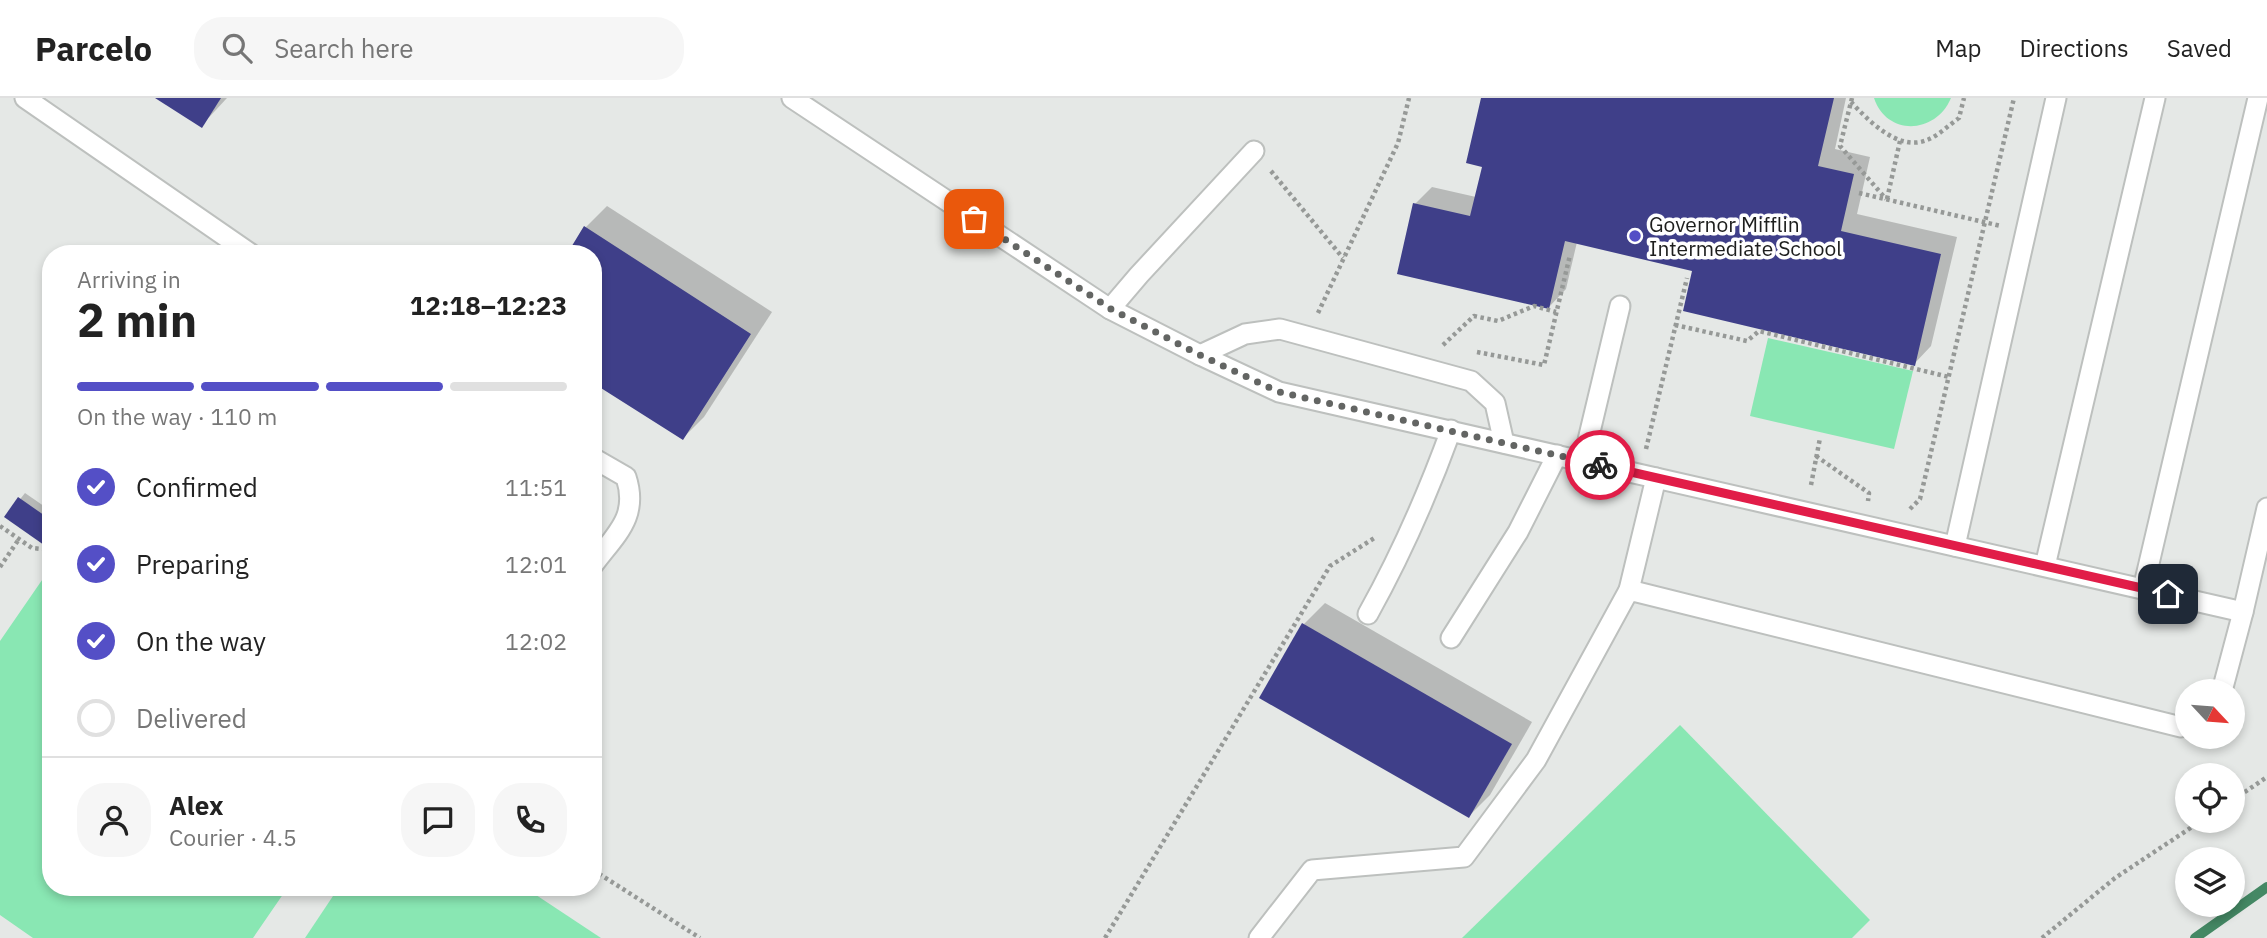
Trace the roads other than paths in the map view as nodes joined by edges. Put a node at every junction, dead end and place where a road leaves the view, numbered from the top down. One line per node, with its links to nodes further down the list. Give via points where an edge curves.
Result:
1 (26, 98): 7 (lane)
2 (792, 98): 9 (lane)
3 (2056, 98): 18 (lane)
4 (2155, 98): 20 (lane)
5 (2258, 98): 21 (lane)
6 (1254, 151): 9 (lane)
7 (238, 245)
8 (1620, 306): 14 (lane)
9 (1111, 309): 10 (lane)
10 (1200, 355): 11 (lane, via 1279,392); 12 (lane, via 1245,334 1280,329 1471,380 1495,403)
11 (1451, 430): 12 (lane); 24 (lane, via 1399,559)
12 (1504, 443): 13 (lane)
13 (1557, 455): 14 (lane); 25 (lane, via 1518,532)
14 (1583, 461): 16 (lane)
15 (602, 462): 19 (lane, via 626,477 632,495 628,517)
16 (1656, 478): 18 (lane); 22 (lane)
17 (2267, 508): 23 (lane)
18 (1955, 546): 20 (lane)
19 (602, 553)
20 (2045, 566): 21 (lane)
21 (2143, 589): 23 (lane)
22 (1629, 590): 27 (lane); 28 (lane, via 1536,760 1464,857 1312,870)
23 (2243, 612): 26 (lane)
24 (1368, 614)
25 (1451, 638)
26 (2225, 679)
27 (2175, 726)
28 (1259, 938)

